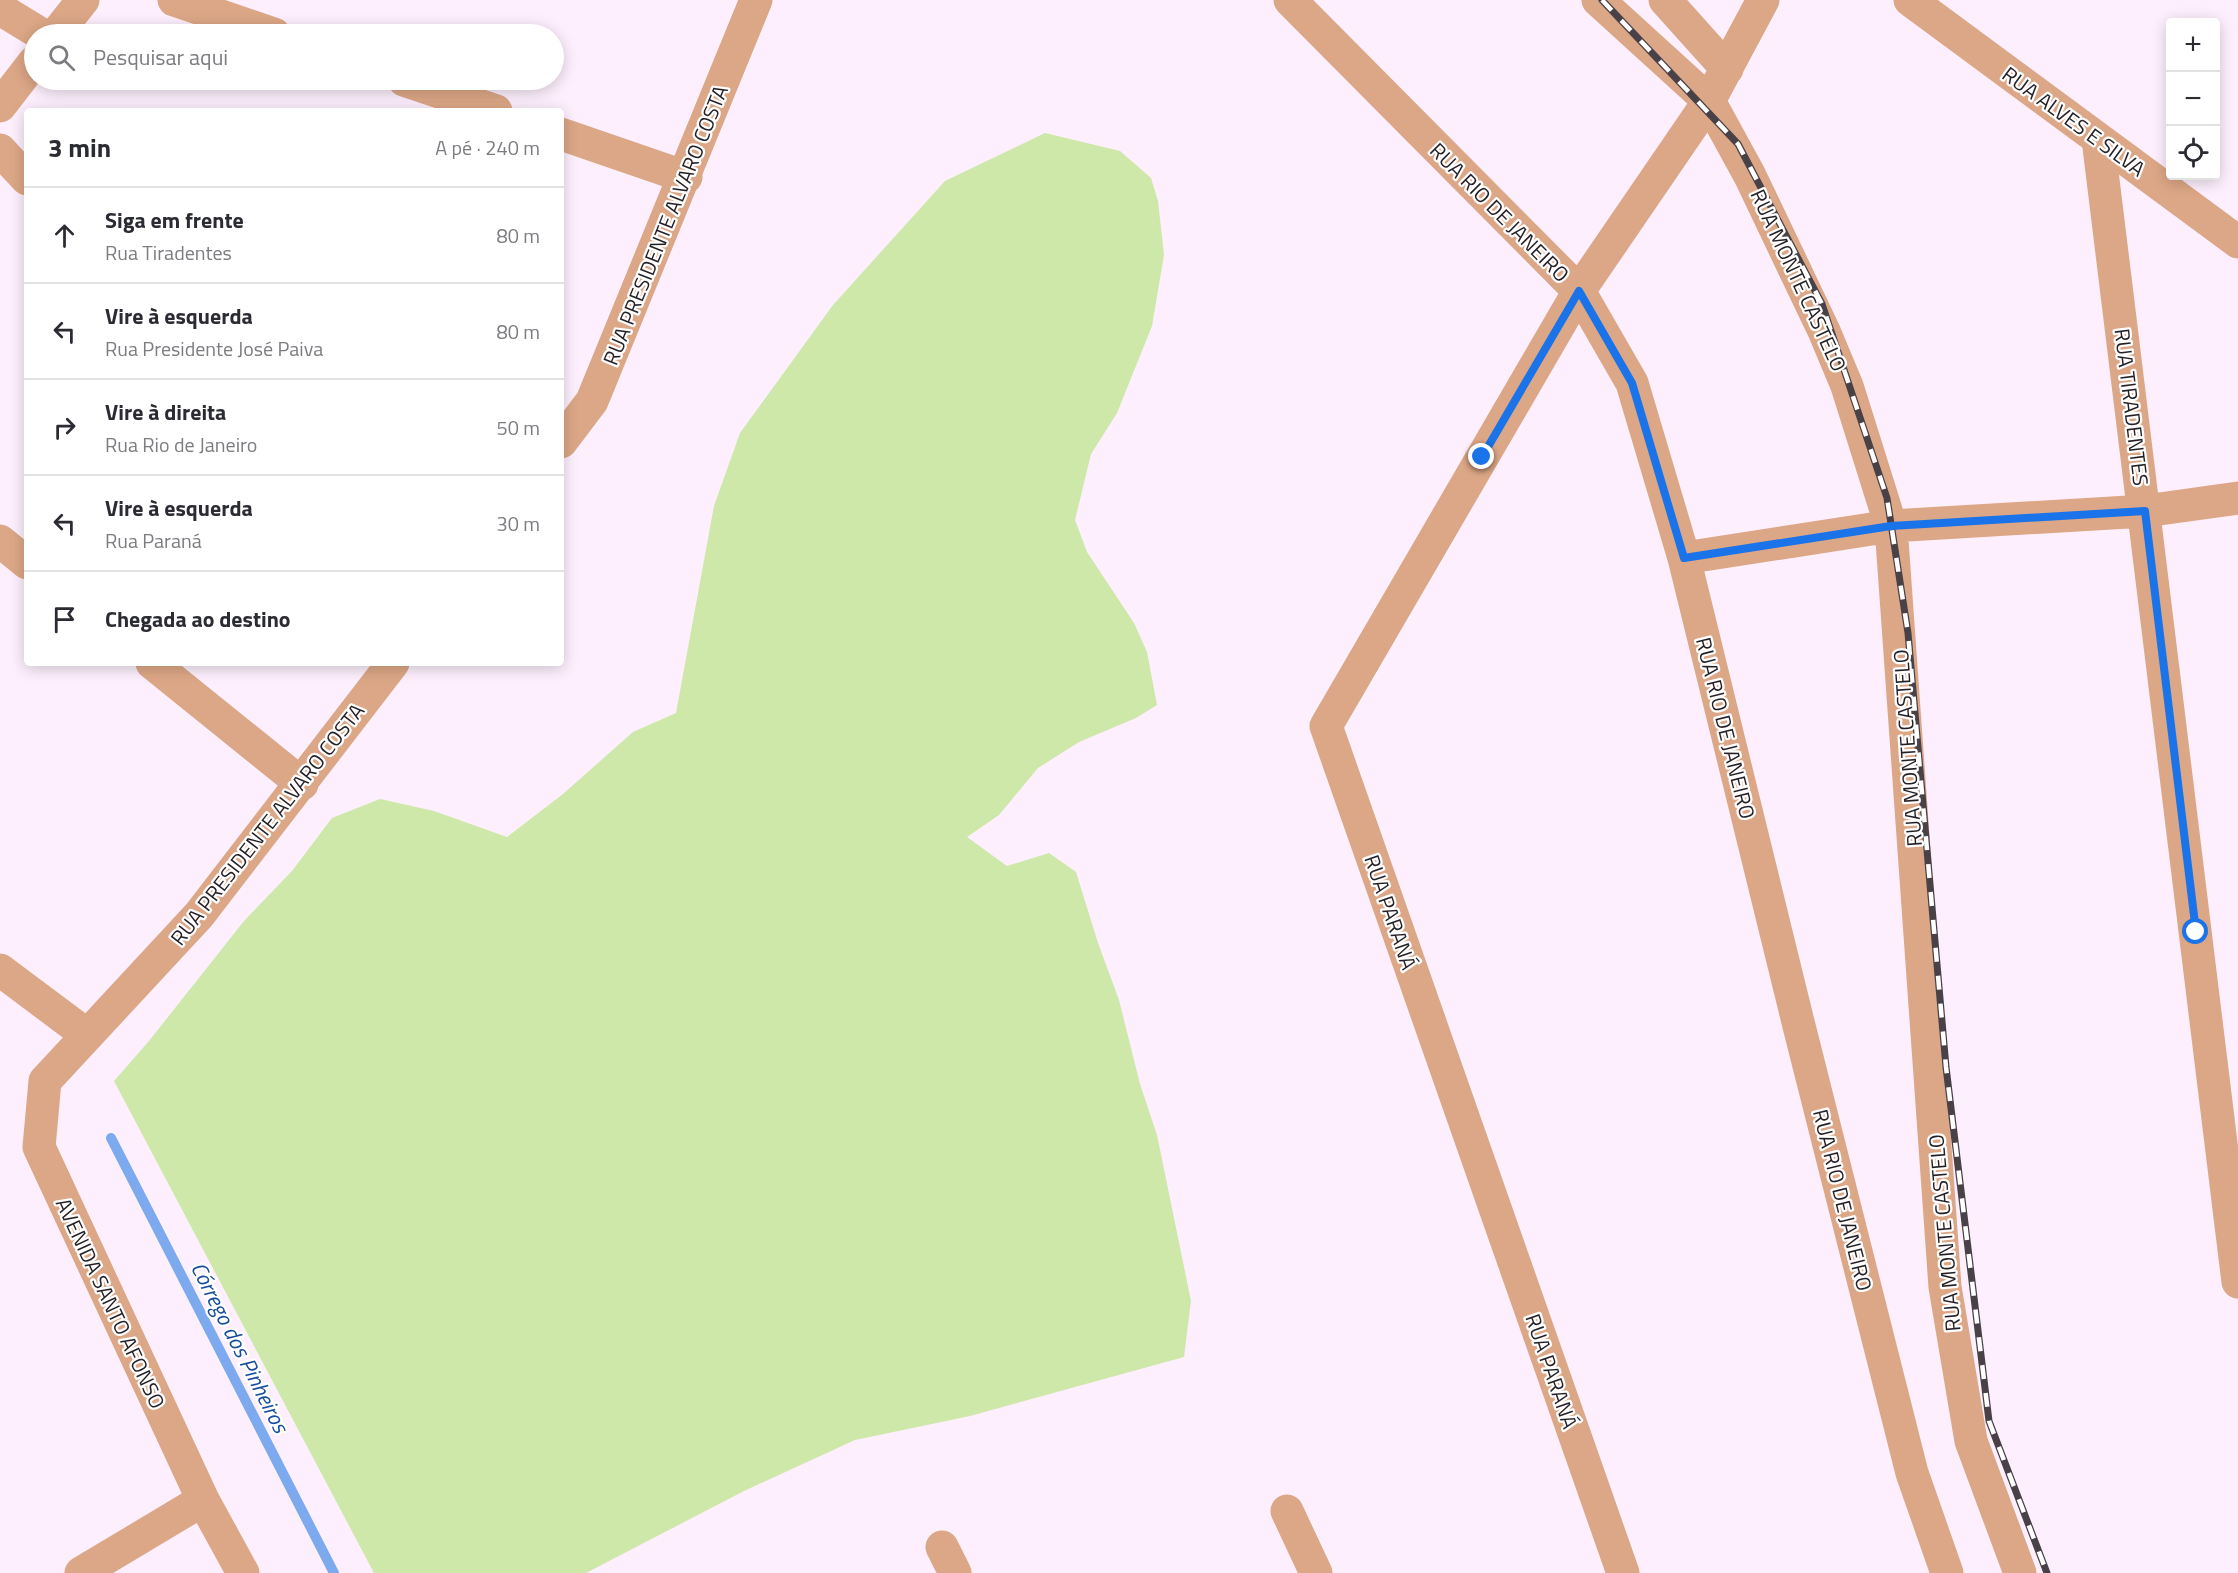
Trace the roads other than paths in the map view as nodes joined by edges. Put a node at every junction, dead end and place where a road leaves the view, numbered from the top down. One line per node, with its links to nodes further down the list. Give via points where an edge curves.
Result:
1 (83, 0): 11 (street)
2 (174, 0): 12 (street)
3 (756, 0): 23 (street, RUA PRESIDENTE ALVARO COSTA)
4 (1290, 0): 25 (street, RUA RIO DE JANEIRO)
5 (1598, 0): 16 (street, RUA MONTE CASTELO)
6 (1665, 0): 13 (street)
7 (1763, 0): 13 (street, RUA PARANÁ)
8 (1910, 0): 20 (street, RUA ALVES E SILVA)
9 (0, 9): 10 (street)
10 (25, 24)
11 (64, 24)
12 (245, 24)
13 (1727, 69): 16 (street, RUA PARANÁ)
14 (24, 75): 17 (street)
15 (434, 90): 18 (street)
16 (1709, 101): 25 (street, RUA PARANÁ); 29 (street, RUA MONTE CASTELO, via 1750,176 1824,331 1847,386)
17 (0, 106)
18 (487, 108)
19 (564, 135): 23 (street)
20 (2098, 139): 24 (street, RUA ALVES E SILVA); 28 (street, RUA TIRADENTES)
21 (0, 150): 22 (street)
22 (24, 176)
23 (686, 177): 26 (street, RUA PRESIDENTE ALVARO COSTA, via 592,401)
24 (2238, 242)
25 (1579, 291): 31 (street, RUA RIO DE JANEIRO, via 1632,383); 44 (street, RUA PARANÁ, via 1326,726)
26 (564, 438)
27 (2238, 498): 28 (street)
28 (2145, 511): 29 (street); 38 (street, RUA TIRADENTES)
29 (1891, 526): 31 (street); 46 (street, RUA MONTE CASTELO, via 1945,1287 1971,1441)
30 (0, 541): 32 (street)
31 (1684, 558): 45 (street, RUA RIO DE JANEIRO, via 1798,1026 1910,1461)
32 (24, 561)
33 (156, 666): 35 (street)
34 (391, 666): 35 (street, RUA PRESIDENTE ALVARO COSTA)
35 (302, 784): 37 (street, RUA PRESIDENTE ALVARO COSTA, via 199,915)
36 (1, 974): 37 (street)
37 (87, 1035): 39 (street, AVENIDA SANTO AFONSO, via 45,1081 39,1147)
38 (2238, 1282)
39 (203, 1500): 41 (street); 42 (street, AVENIDA SANTO AFONSO)
40 (1287, 1511): 43 (street)
41 (81, 1573)
42 (243, 1573)
43 (1316, 1573)
44 (1623, 1573)
45 (1947, 1573)
46 (2020, 1573)

